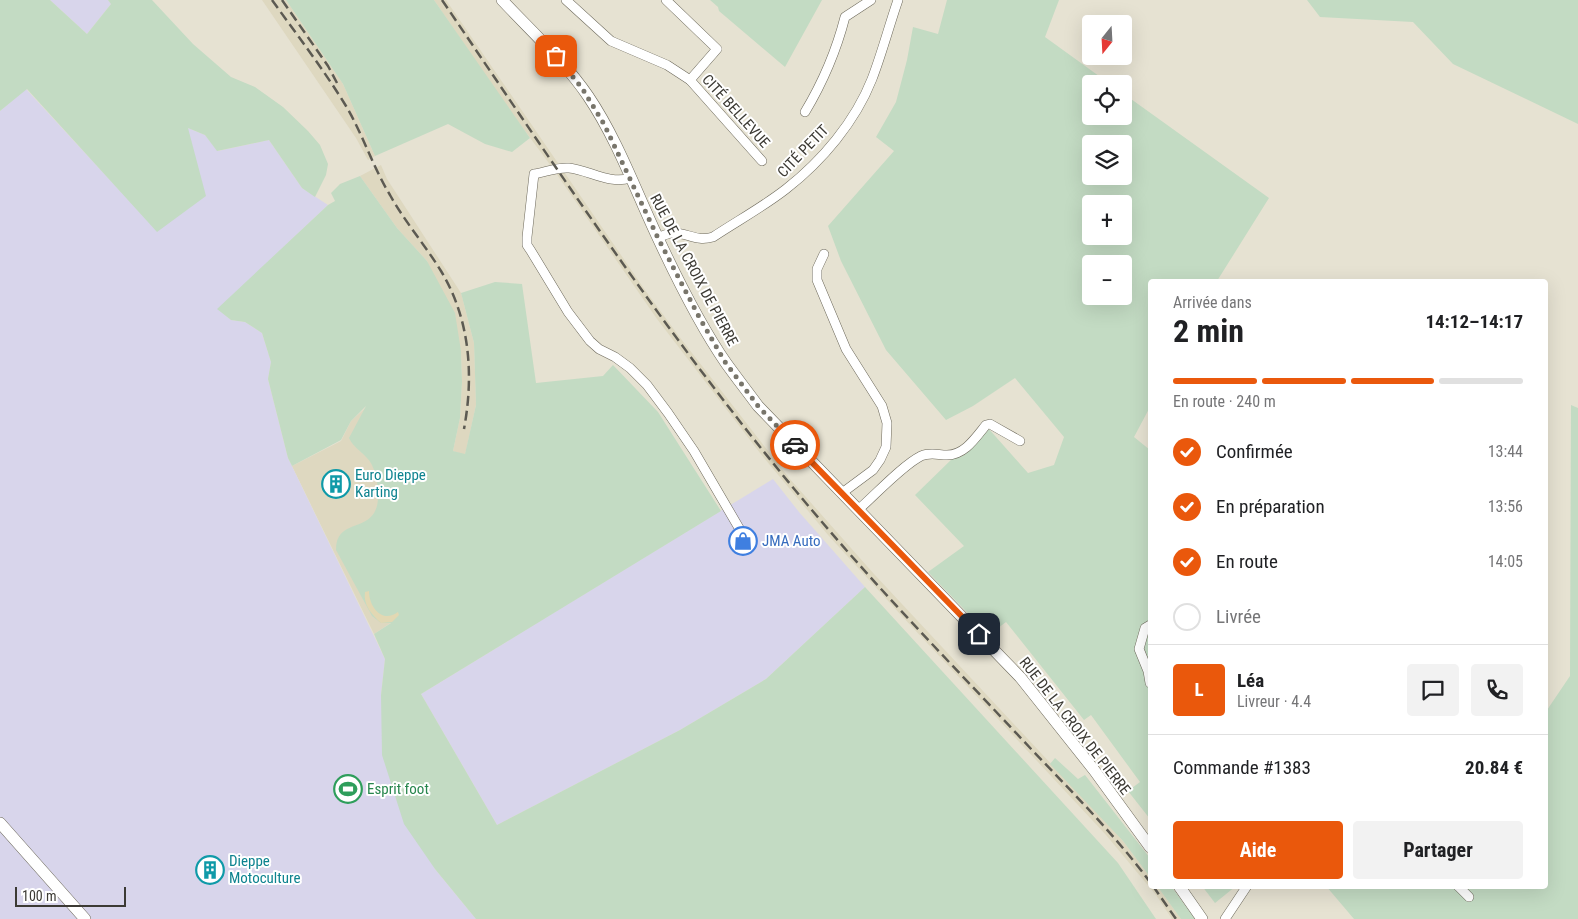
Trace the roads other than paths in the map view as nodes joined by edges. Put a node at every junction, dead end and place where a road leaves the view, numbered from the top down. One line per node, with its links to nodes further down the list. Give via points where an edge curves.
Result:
1 (502, 0): 9 (main road, RUE DE LA CROIX DE PIERRE, via 576,80 604,124)
2 (566, 0): 6 (street, CITÉ BELLEVUE, via 611,41 667,65)
3 (666, 0): 6 (street, CITÉ BELLEVUE, via 717,50)
4 (871, 0): 7 (street, via 844,17 830,67)
5 (898, 0): 10 (street, CITÉ PETIT, via 871,80 855,112 831,146 803,174 786,189 713,237 704,240 673,233)
6 (690, 80): 8 (street, CITÉ BELLEVUE)
7 (805, 112)
8 (762, 161)
9 (630, 178): 10 (main road, RUE DE LA CROIX DE PIERRE); 15 (street, via 616,181 568,168 534,174 527,245 590,341 630,368 668,413)
10 (658, 238): 13 (main road, RUE DE LA CROIX DE PIERRE, via 725,362 758,406)
11 (824, 254): 13 (street, via 817,269 817,280 846,349 882,406 887,423 886,447 880,460 873,470)
12 (1020, 442): 14 (street, via 990,424 986,425 960,452 949,455 930,453 912,461)
13 (842, 493): 14 (main road, RUE DE LA CROIX DE PIERRE)
14 (859, 509): 19 (main road, RUE DE LA CROIX DE PIERRE, via 1020,677)
15 (739, 528)
16 (1148, 626): 17 (street, via 1139,649)
17 (1148, 671)
18 (0, 823): 24 (main road)
19 (1148, 844)
20 (1180, 889): 25 (main road)
21 (1245, 889): 26 (street)
22 (1461, 889): 23 (street)
23 (1469, 897)
24 (85, 919)
25 (1202, 919)
26 (1225, 919)

